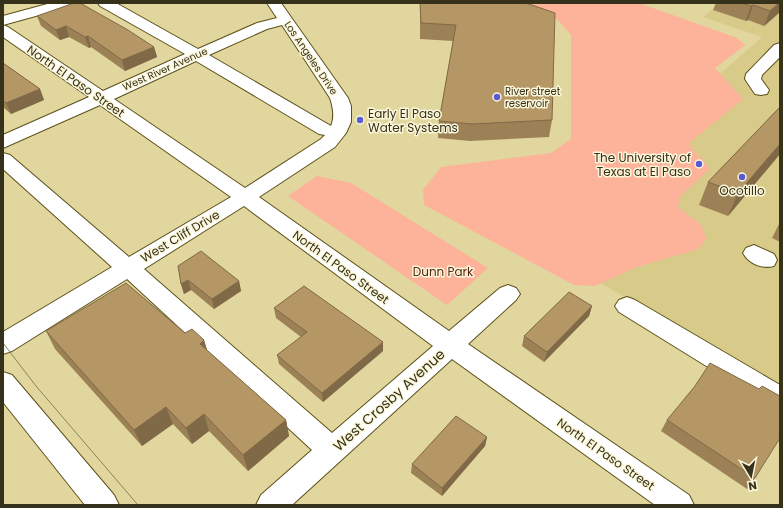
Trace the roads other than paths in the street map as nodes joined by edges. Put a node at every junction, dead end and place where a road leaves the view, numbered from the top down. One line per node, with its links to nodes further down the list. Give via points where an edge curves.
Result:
1 (67, 3): 5 (street)
2 (104, 3): 8 (street)
3 (274, 3): 4 (street, Los Angeles Drive)
4 (286, 20): 8 (street, West River Avenue, via 262,26); 11 (street, Los Angeles Drive, via 342,106 341,128)
5 (3, 21)
6 (3, 30): 10 (street, North El Paso Street)
7 (780, 48): 9 (street, via 754,74 753,79)
8 (197, 55): 10 (street, West River Avenue); 11 (street, via 325,130)
9 (761, 90)
10 (100, 98): 12 (street, West River Avenue); 14 (street, North El Paso Street)
11 (337, 133): 14 (street, West Cliff Drive, via 320,149)
12 (3, 142)
13 (3, 159): 15 (street)
14 (245, 197): 15 (street, West Cliff Drive); 19 (street, North El Paso Street)
15 (127, 268): 18 (street, West Cliff Drive); 22 (street, via 145,281)
16 (508, 294): 19 (street, West Crosby Avenue)
17 (627, 306): 21 (street)
18 (3, 344)
19 (450, 345): 22 (street, West Crosby Avenue); 25 (street, North El Paso Street)
20 (3, 383): 23 (street)
21 (780, 398)
22 (332, 450): 24 (street, West Crosby Avenue)
23 (104, 505)
24 (271, 505)
25 (679, 505)

